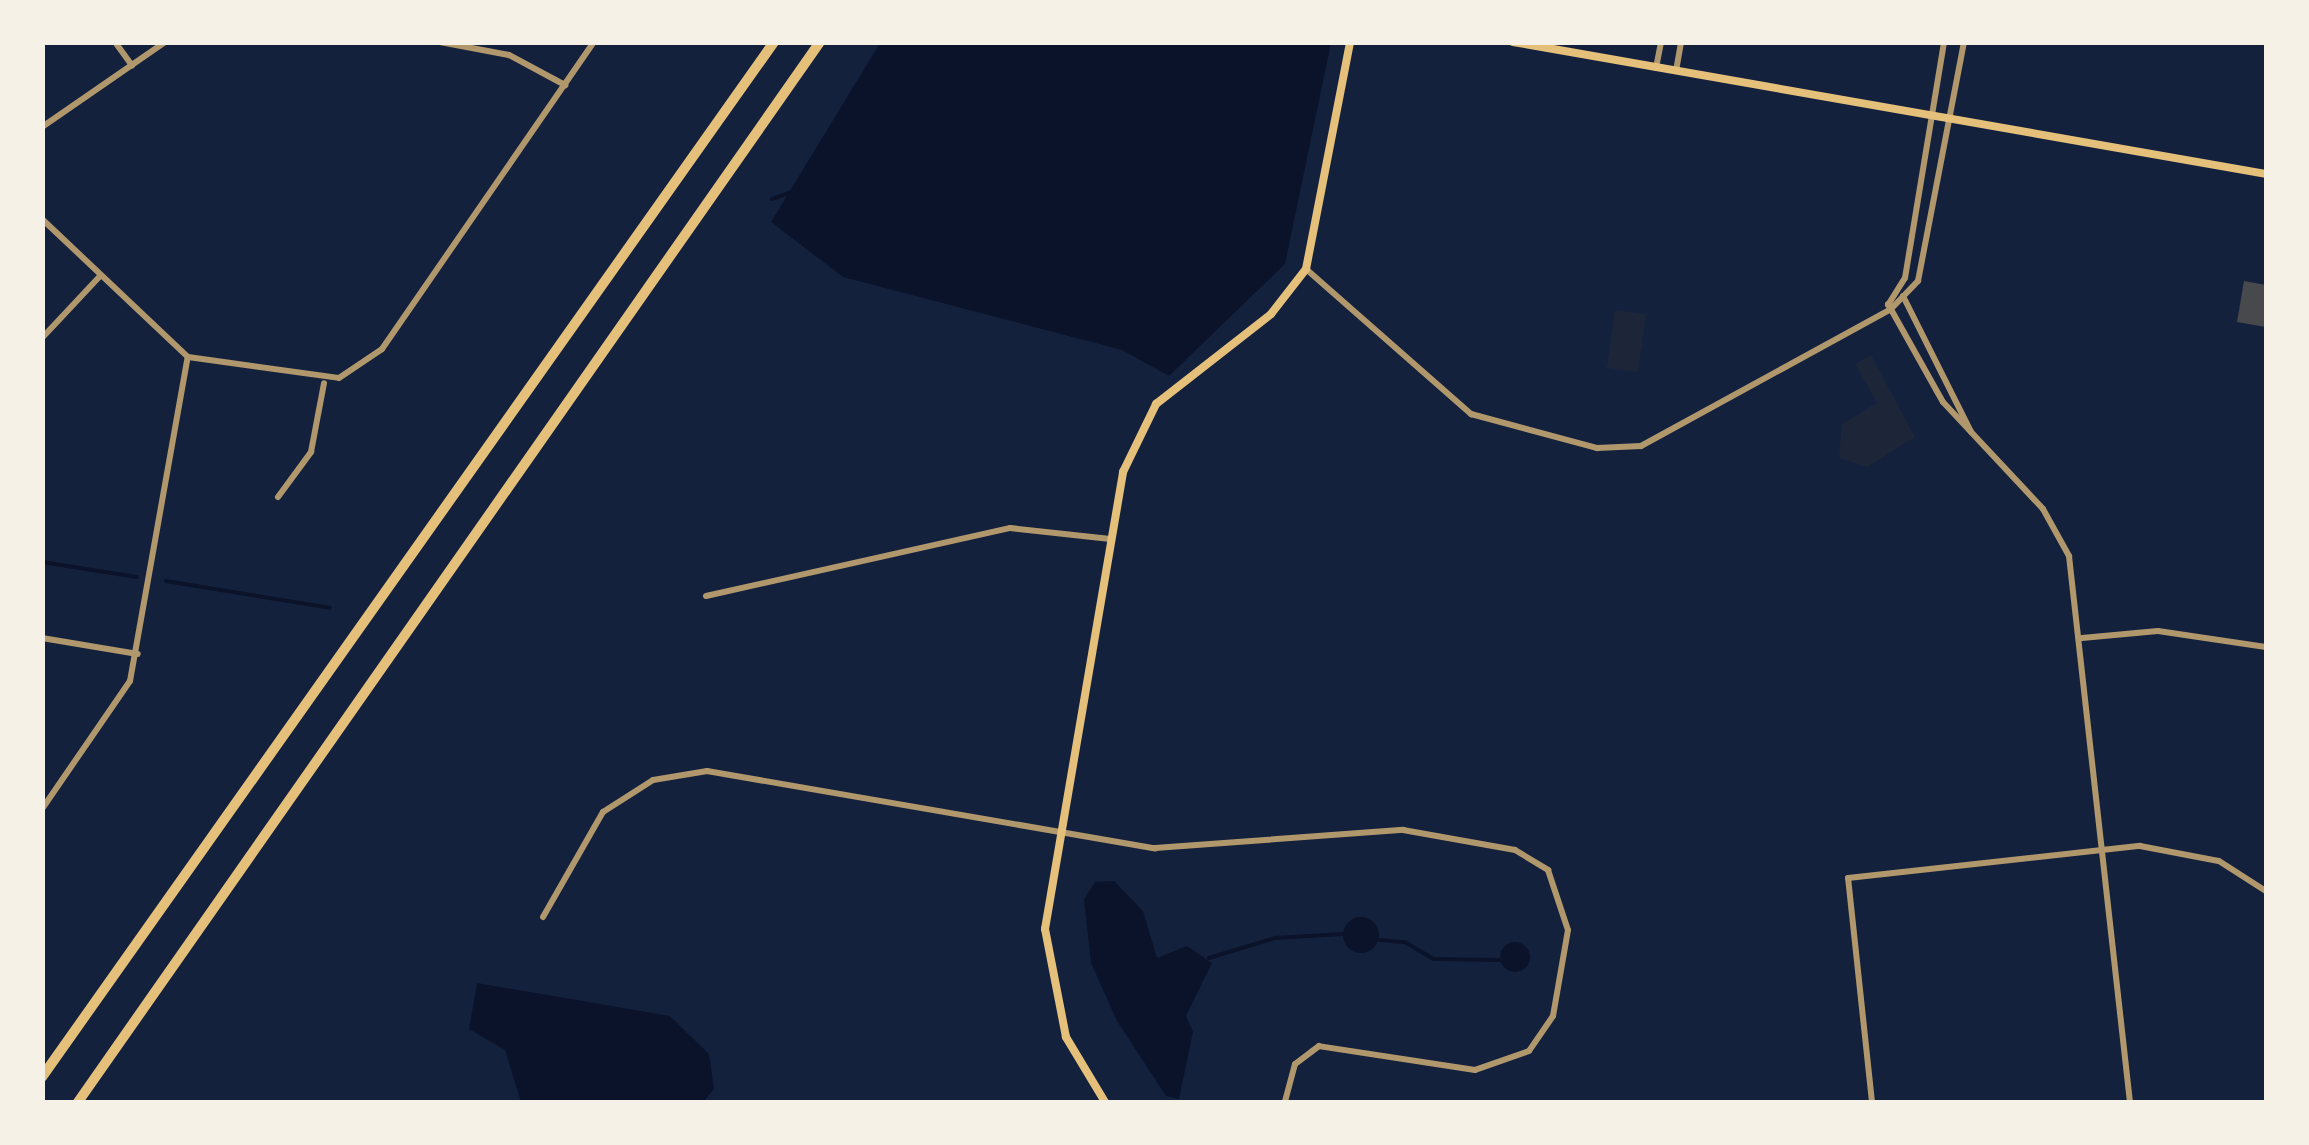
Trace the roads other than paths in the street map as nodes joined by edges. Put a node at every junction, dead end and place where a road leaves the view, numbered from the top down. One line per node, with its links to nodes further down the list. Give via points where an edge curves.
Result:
1 (116, 42): 13 (street)
2 (164, 42): 13 (street)
3 (440, 42): 16 (street, via 510,55)
4 (594, 42): 16 (street)
5 (774, 42): 42 (highway)
6 (820, 42): 43 (highway)
7 (1350, 42): 22 (main road)
8 (1513, 42): 14 (main road)
9 (1661, 42): 14 (street)
10 (1680, 42): 15 (street)
11 (1944, 42): 17 (street)
12 (1964, 42): 18 (street)
13 (132, 65): 19 (street)
14 (1656, 68): 15 (main road)
15 (1676, 71): 17 (main road)
16 (566, 85): 28 (street, via 382,348)
17 (1932, 116): 18 (main road); 24 (street)
18 (1950, 119): 20 (main road); 24 (street, via 1926,260)
19 (42, 127)
20 (2266, 174)
21 (42, 219): 23 (street)
22 (1306, 269): 25 (street, via 1471,414 1611,449 1670,434); 31 (main road, via 1271,314 1148,413 1131,444)
23 (100, 276): 26 (street); 27 (street)
24 (1902, 295): 25 (street); 29 (street)
25 (1890, 306): 29 (street)
26 (42, 338)
27 (188, 357): 28 (street); 36 (street)
28 (324, 382): 30 (street, via 311,452)
29 (1971, 433): 34 (street, via 2054,524 2073,573)
30 (278, 497)
31 (1110, 540): 32 (street, via 1010,528); 38 (main road)
32 (706, 596)
33 (42, 638): 36 (street)
34 (2082, 638): 35 (street, via 2158,631); 39 (street)
35 (2266, 647)
36 (138, 654): 37 (street, via 130,681)
37 (42, 808)
38 (1058, 831): 41 (street, via 682,773 603,812); 44 (main road, via 1046,904 1049,980 1066,1037); 45 (street, via 1182,849 1403,830 1515,850 1552,875 1568,930 1553,1016 1529,1051 1475,1070 1319,1046 1295,1064)
39 (2104, 849): 40 (street, via 2199,854); 46 (street, via 1848,878); 47 (street)
40 (2266, 891)
41 (543, 918)
42 (42, 1077)
43 (78, 1102)
44 (1105, 1102)
45 (1285, 1102)
46 (1872, 1102)
47 (2130, 1102)

